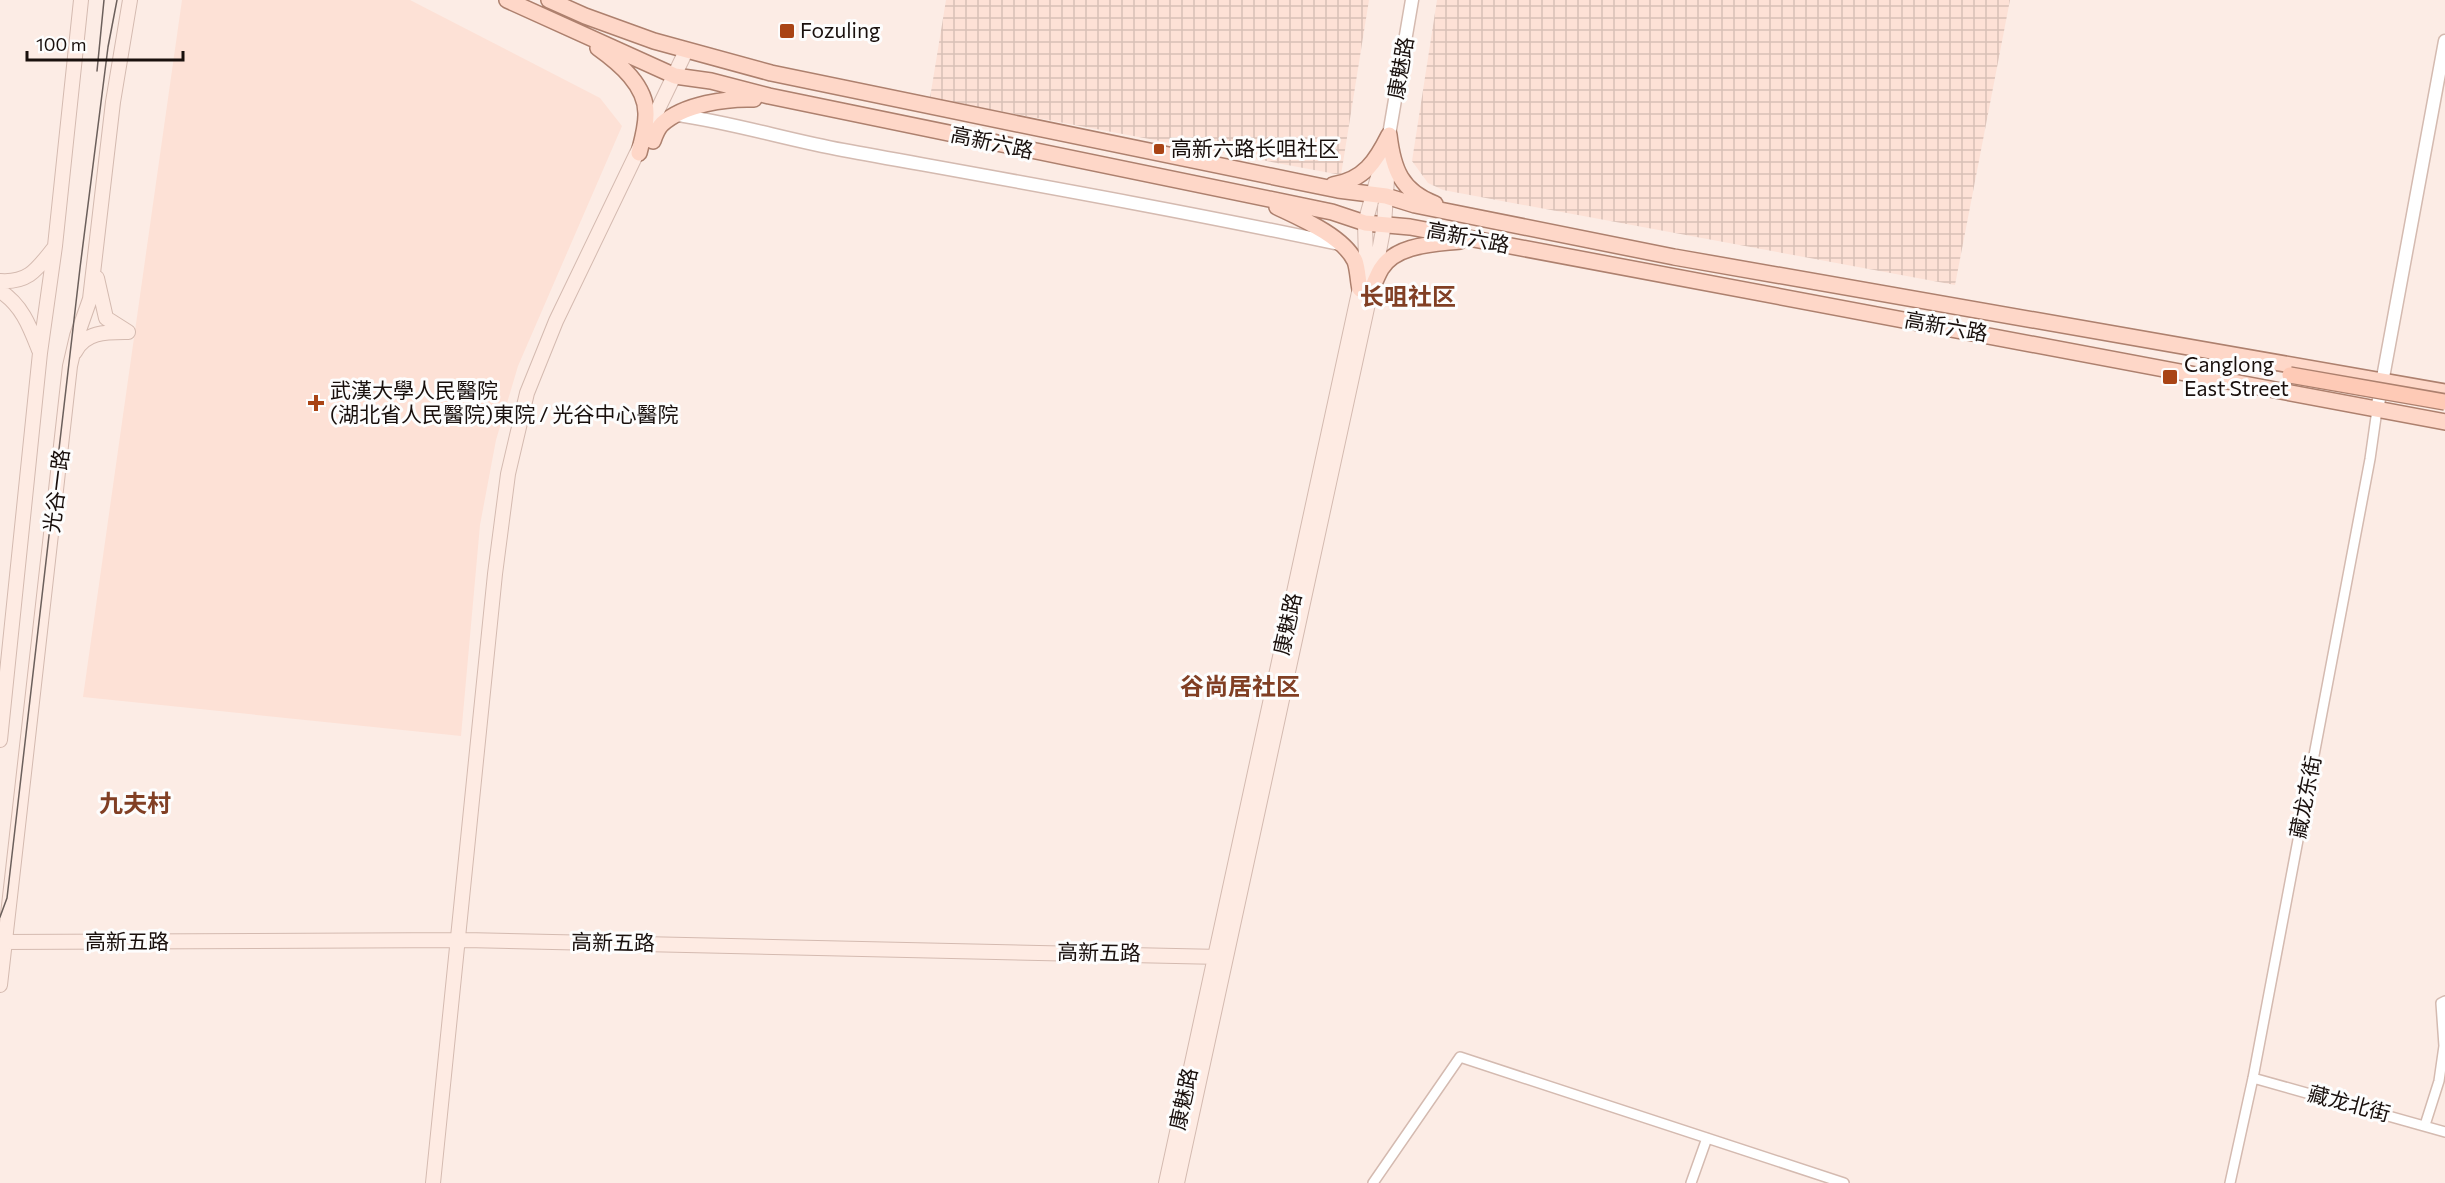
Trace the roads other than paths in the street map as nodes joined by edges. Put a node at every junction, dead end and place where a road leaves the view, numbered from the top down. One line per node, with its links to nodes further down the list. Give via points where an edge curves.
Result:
1 (81, 0): 23 (main road, 光谷一路)
2 (130, 0): 24 (main road, 光谷一路, via 113,102)
3 (507, 0): 6 (main road, 高新六路)
4 (549, 0): 8 (main road, 高新六路)
5 (1412, 0): 12 (street, 康魅路)
6 (573, 30): 9 (main road, 高新六路); 14 (main road, via 612,58 643,95 646,115)
7 (2445, 41): 31 (street)
8 (691, 52): 9 (main road); 15 (main road, 高新六路, via 771,73)
9 (679, 76): 10 (main road, 高新六路); 13 (main road); 14 (main road)
10 (782, 99): 11 (main road, via 728,98); 17 (main road, 高新六路)
11 (678, 115): 13 (main road, via 660,125); 22 (street, via 716,120 824,147)
12 (1389, 135): 15 (main road, via 1374,164 1364,173 1346,183); 16 (main road, 康魅路); 18 (main road, via 1392,162 1411,189 1432,202)
13 (653, 141): 37 (main road, via 563,324 534,395 516,475 502,575)
14 (639, 153): 37 (main road, via 556,321 527,393 508,474)
15 (1324, 187): 16 (main road, 高新六路)
16 (1379, 195): 18 (main road, 高新六路); 19 (main road, 康魅路); 20 (main road, 康魅路)
17 (1258, 197): 19 (main road, 高新六路); 22 (main road, via 1312,224)
18 (1472, 216): 31 (main road, 高新六路, via 1674,257)
19 (1365, 223): 20 (main road, 高新六路); 26 (main road, 康魅路)
20 (1384, 225): 21 (main road, 高新六路); 26 (main road, 康魅路)
21 (1472, 239): 26 (main road, via 1409,249 1394,256); 34 (main road, 高新六路)
22 (1339, 244): 26 (main road, via 1355,262)
23 (55, 246): 25 (main road, via 36,270 17,283); 28 (main road, 光谷一路)
24 (94, 267): 29 (main road, 光谷一路, via 90,299); 29 (main road, via 106,318 128,332 92,335 76,348)
25 (0, 281)
26 (1366, 290): 39 (main road, 康魅路)
27 (0, 291): 28 (main road, via 10,297 27,319)
28 (40, 353): 36 (main road, 光谷一路)
29 (70, 366): 38 (main road, 光谷一路)
30 (2290, 375): 33 (highway, bridge)
31 (2381, 380): 32 (main road, 高新六路); 34 (street)
32 (2445, 392)
33 (2445, 402)
34 (2377, 410): 35 (main road, 高新六路); 42 (street, 藏龙东街)
35 (2445, 422)
36 (0, 740)
37 (461, 940): 38 (main road, 高新五路); 39 (main road, 高新五路); 47 (main road); 48 (main road)
38 (3, 942): 40 (main road, 光谷一路)
39 (1221, 957): 49 (main road, 康魅路); 50 (main road, 康魅路)
40 (0, 985)
41 (2445, 1001): 43 (street, via 2441,1003 2444,1046 2439,1081)
42 (2253, 1078): 43 (street, 藏龙北街); 53 (street, 藏龙东街)
43 (2426, 1125): 44 (street, 藏龙北街)
44 (2445, 1132)
45 (1707, 1138): 46 (street, via 1460,1057); 51 (street); 52 (street)
46 (1376, 1182)
47 (433, 1183)
48 (440, 1183)
49 (1166, 1183)
50 (1177, 1183)
51 (1691, 1183)
52 (1844, 1183)
53 (2230, 1183)

